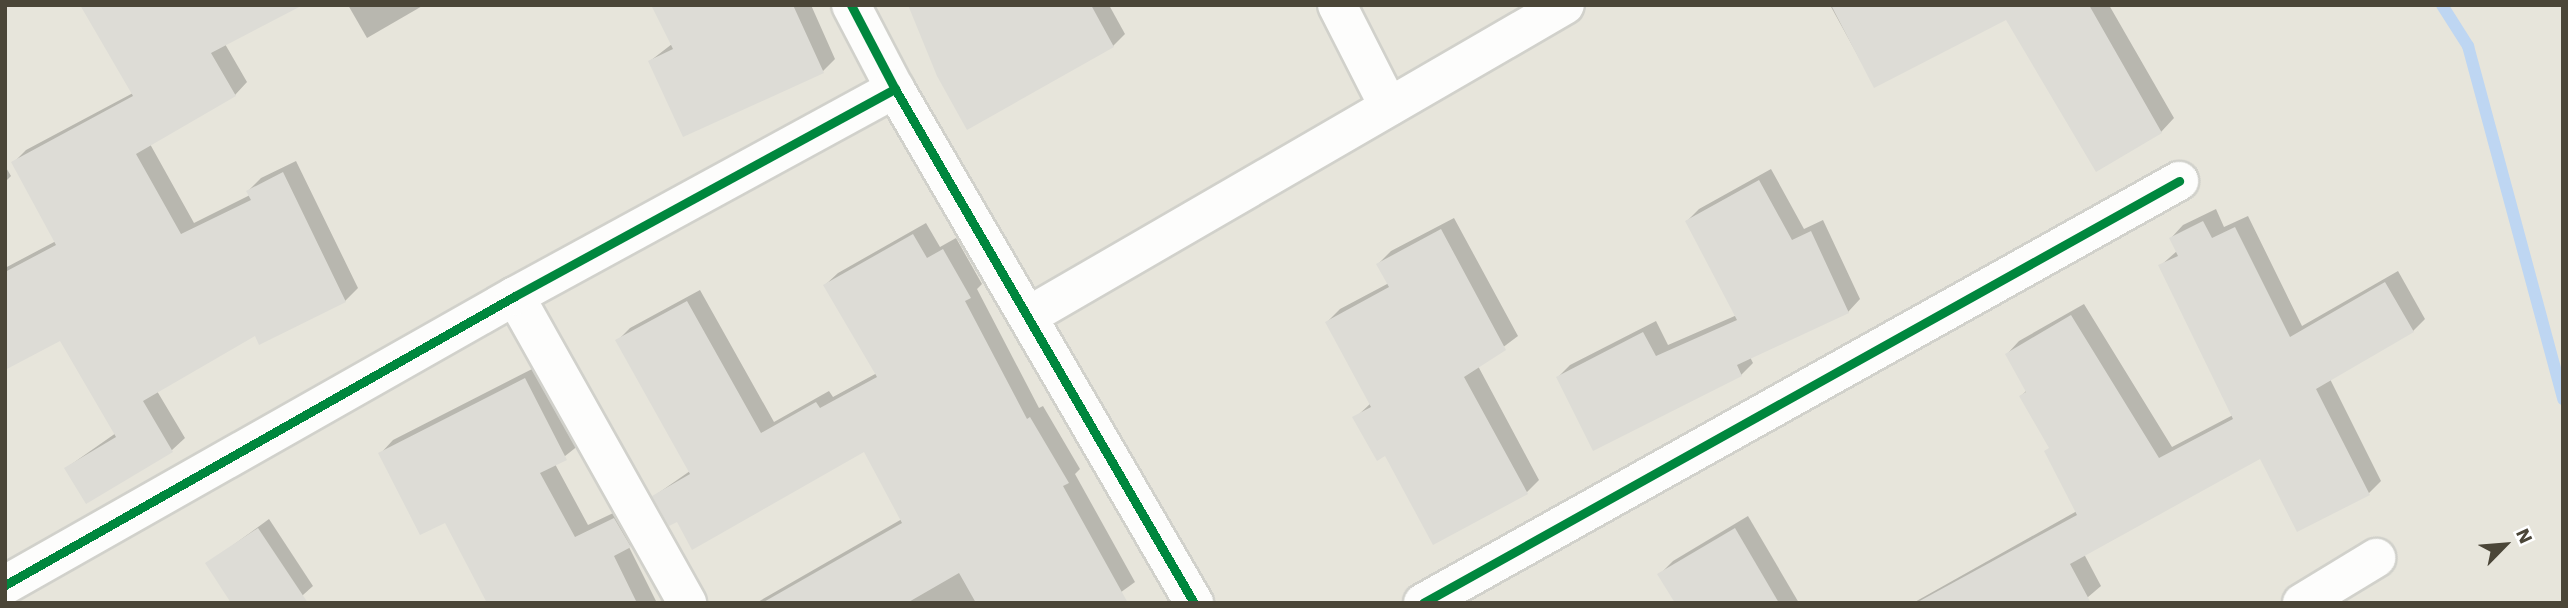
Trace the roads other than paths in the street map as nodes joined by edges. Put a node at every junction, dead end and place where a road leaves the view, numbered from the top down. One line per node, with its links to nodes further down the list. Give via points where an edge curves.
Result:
1 (851, 5): 4 (street)
2 (1337, 5): 5 (street)
3 (1565, 5): 5 (street)
4 (895, 89): 7 (street); 8 (street)
5 (1389, 107): 8 (street)
6 (2179, 181): 13 (street)
7 (515, 296): 10 (street); 11 (street)
8 (1030, 314): 12 (street)
9 (2376, 558): 14 (street)
10 (5, 585)
11 (687, 603)
12 (1194, 603)
13 (1423, 603)
14 (2302, 603)

